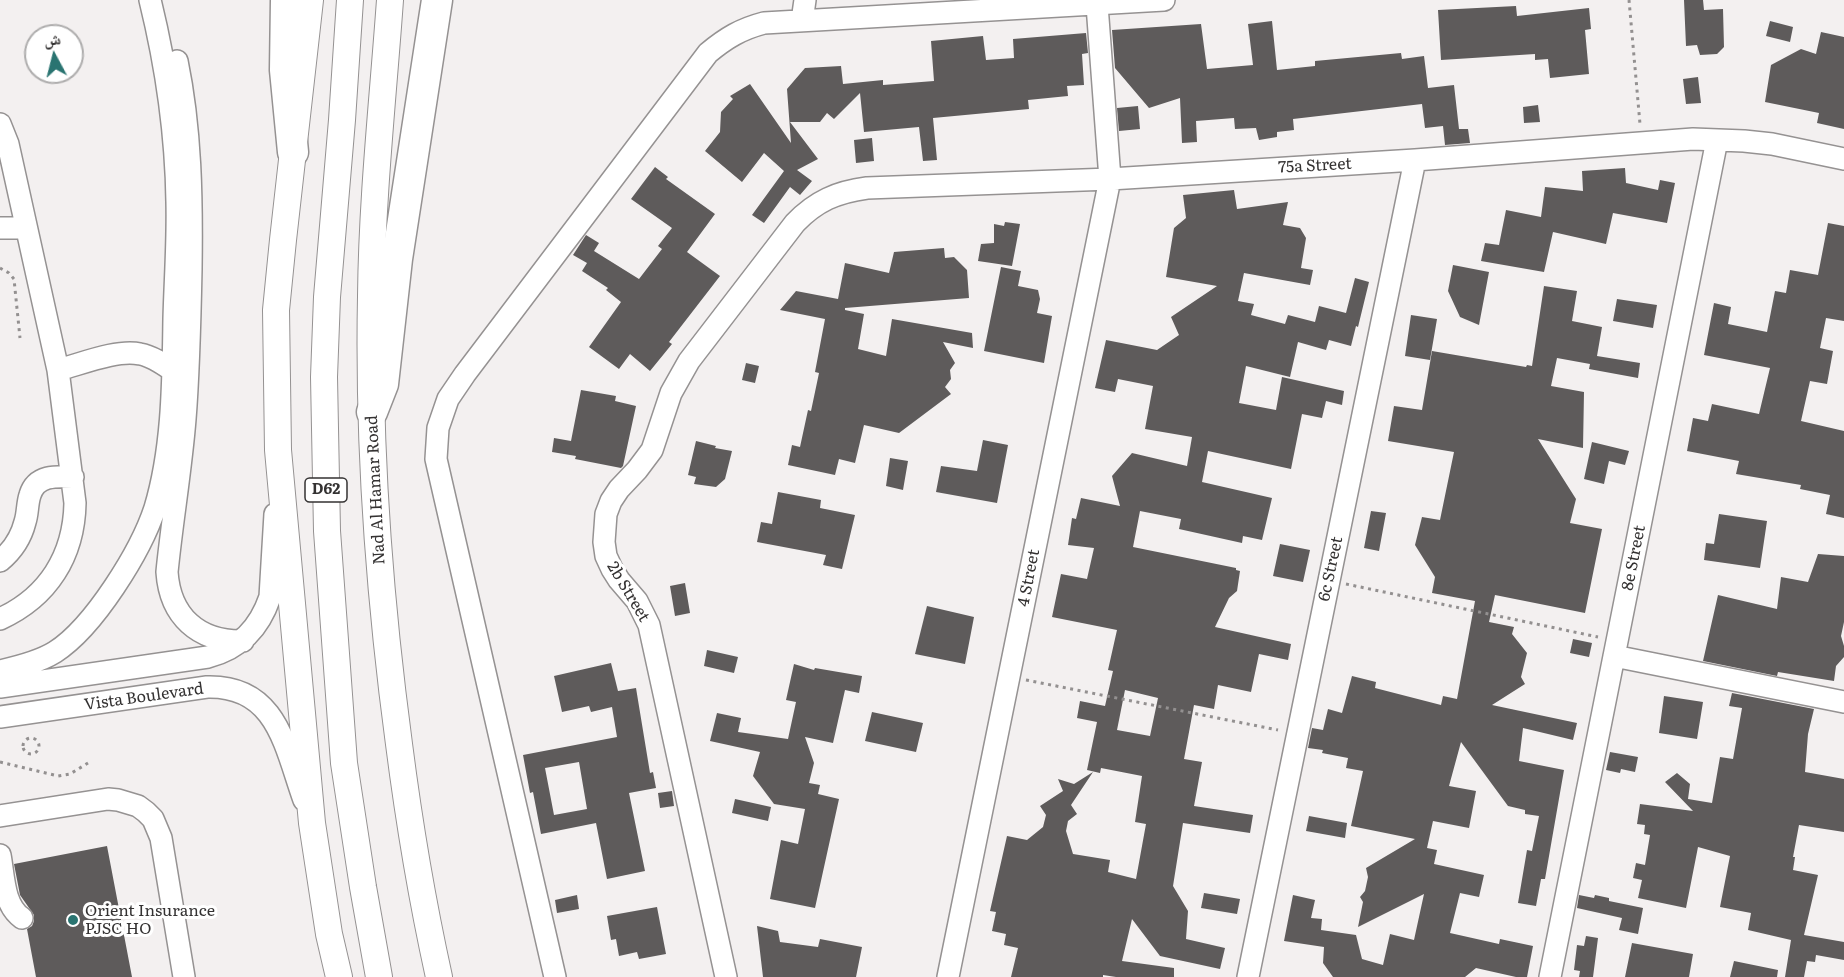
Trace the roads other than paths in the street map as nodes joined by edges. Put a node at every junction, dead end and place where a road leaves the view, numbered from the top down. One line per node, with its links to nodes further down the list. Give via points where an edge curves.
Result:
1 (150, 0): 23 (street, via 166,78 175,160)
2 (164, 0): 29 (street, via 184,104 192,221 189,359 168,585 177,609 194,628 218,639)
3 (286, 0): 15 (highway, via 285,70)
4 (310, 0): 15 (main road)
5 (350, 0): 43 (main road, D62, via 326,307 327,531 344,763)
6 (390, 0): 24 (main road, Nad Al Hamar Road, via 372,238)
7 (437, 0): 24 (highway, via 397,259 383,384)
8 (805, 0): 12 (street)
9 (1164, 0): 10 (street)
10 (1136, 1): 11 (street)
11 (1097, 5): 12 (street); 18 (street, 4 Street)
12 (802, 21): 45 (street, via 764,23 743,29 708,53 465,374 448,399 438,428 438,469)
13 (0, 124): 21 (street)
14 (1717, 140): 16 (street, 75a Street, via 1772,144); 17 (street, 75a Street); 30 (street, 8e Street)
15 (293, 152): 25 (main road, via 276,310)
16 (1844, 159)
17 (1415, 160): 18 (street, 75a Street); 48 (street, 6c Street)
18 (1110, 179): 19 (street, 75a Street, via 853,190 827,198); 47 (street, 4 Street)
19 (795, 224): 46 (street, 2b Street, via 689,361 671,393 651,450 611,501 604,528 606,556 649,626)
20 (0, 228): 21 (street)
21 (26, 228): 22 (street)
22 (58, 370): 23 (street, via 132,353 150,357); 26 (street)
23 (173, 371): 31 (street, via 161,485 135,553 75,637 40,659)
24 (372, 412): 44 (main road, Nad Al Hamar Road, via 387,655 415,851)
25 (278, 450): 29 (street, via 270,597 256,627); 38 (main road)
26 (73, 477): 27 (street, via 50,476 33,487 25,525); 28 (street, via 75,524 62,563 36,596)
27 (0, 561)
28 (0, 619)
29 (243, 641): 32 (street, Vista Boulevard, via 208,657)
30 (1616, 648): 34 (street); 49 (street, 8e Street)
31 (0, 671)
32 (60, 677): 33 (street, Vista Boulevard); 35 (street, via 59,694)
33 (0, 687)
34 (1844, 702)
35 (43, 712): 36 (street, Vista Boulevard); 38 (street, Vista Boulevard, via 207,687 220,686 245,693 264,707 277,724)
36 (0, 717)
37 (0, 816): 41 (street, via 108,799 128,802 146,812 161,838)
38 (312, 824): 42 (main road)
39 (0, 855): 40 (street, via 10,905)
40 (22, 918)
41 (182, 975)
42 (339, 977)
43 (379, 977)
44 (439, 977)
45 (555, 977)
46 (726, 977)
47 (948, 977)
48 (1248, 977)
49 (1550, 977)

